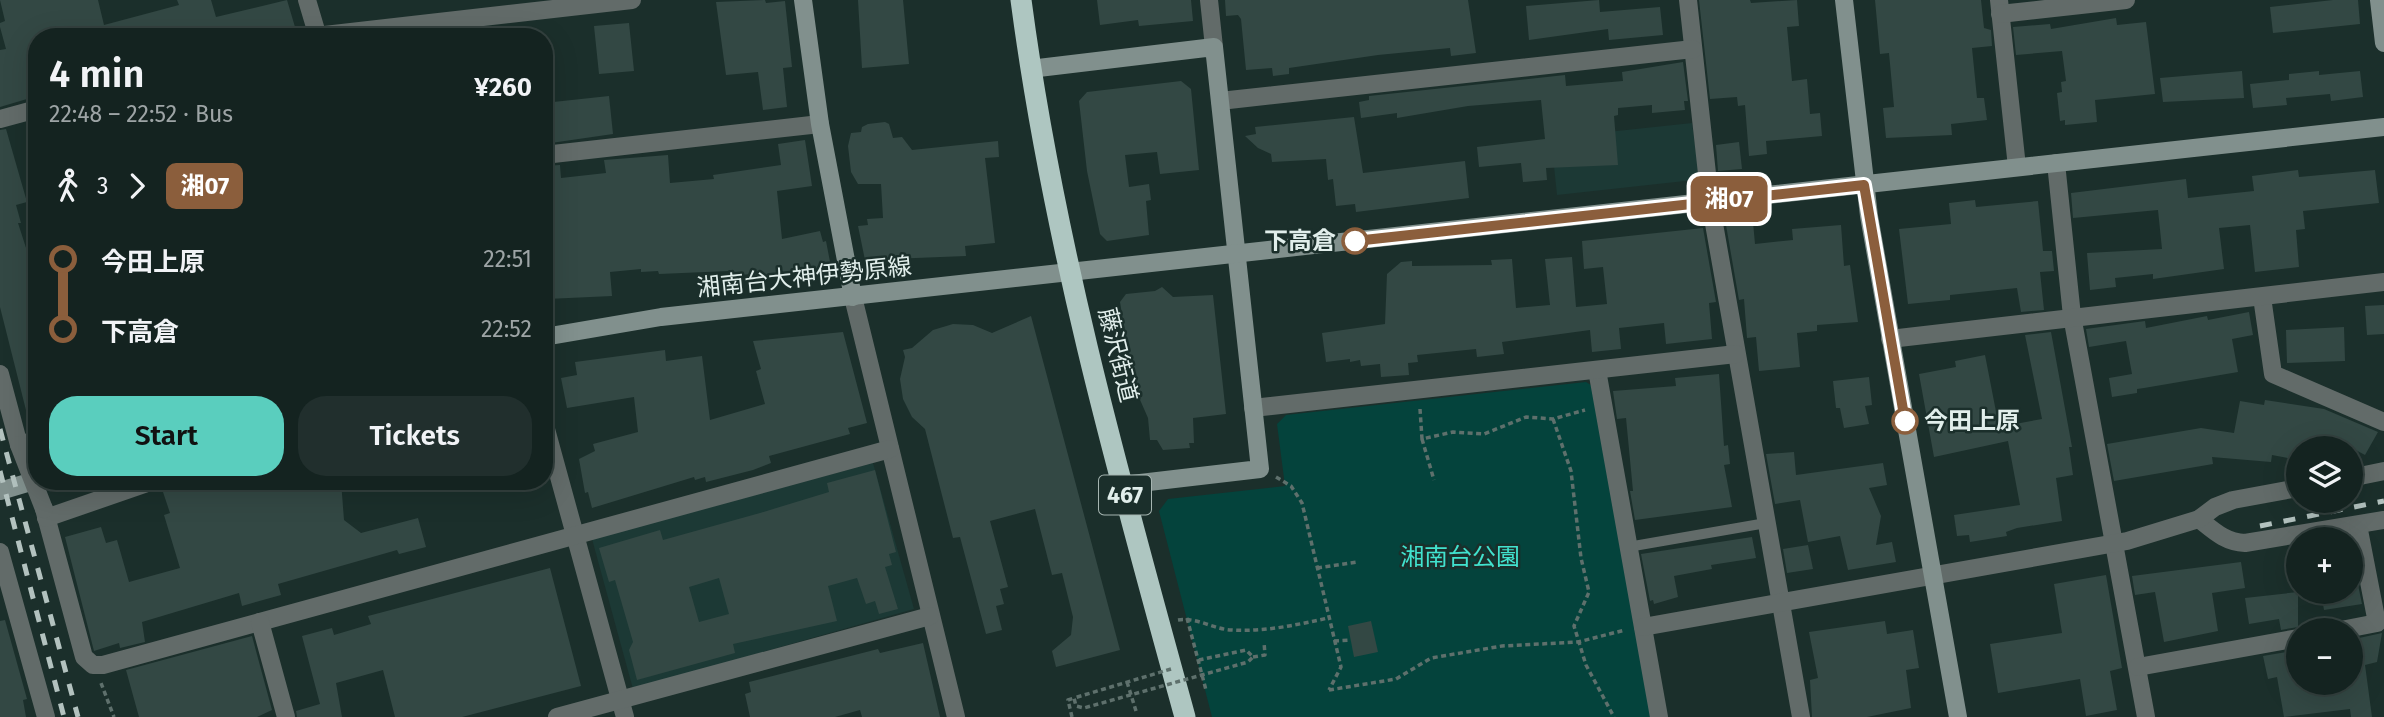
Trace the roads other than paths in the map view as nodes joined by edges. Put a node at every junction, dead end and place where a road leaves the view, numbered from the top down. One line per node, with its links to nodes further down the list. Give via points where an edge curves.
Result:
1 (307, 0): 12 (street)
2 (632, 0): 10 (street)
3 (803, 0): 21 (street)
4 (1021, 0): 17 (highway, 藤沢街道 / 467)
5 (1209, 0): 15 (street)
6 (1688, 0): 16 (street)
7 (1844, 0): 26 (street)
8 (2126, 0): 11 (street)
9 (2379, 0): 14 (street)
10 (553, 5): 13 (street)
11 (1999, 7): 25 (street)
12 (312, 28)
13 (376, 28)
14 (2384, 43)
15 (1214, 47): 17 (street); 18 (street)
16 (1693, 48): 18 (street); 27 (street)
17 (1030, 69): 29 (highway, 藤沢街道 / 467)
18 (1220, 101): 28 (street)
19 (28, 111): 20 (street)
20 (0, 119)
21 (820, 124): 23 (street); 31 (street)
22 (2384, 127): 24 (street, 湘南台大神伊勢原線)
23 (553, 154)
24 (2056, 163): 25 (street, 湘南台大神伊勢原線); 33 (street)
25 (2017, 167): 26 (street, 湘南台大神伊勢原線)
26 (1864, 185): 27 (street, 湘南台大神伊勢原線); 35 (street)
27 (1710, 201): 28 (street, 湘南台大神伊勢原線); 36 (street)
28 (1238, 254): 29 (street, 湘南台大神伊勢原線); 39 (street)
29 (1071, 272): 31 (street, 湘南台大神伊勢原線); 47 (highway, 藤沢街道 / 467)
30 (2384, 282): 32 (street)
31 (853, 297): 34 (street, 湘南台大神伊勢原線, via 661,317); 42 (street)
32 (2262, 297): 33 (street); 40 (street, via 2273,374)
33 (2072, 316): 35 (street); 58 (street)
34 (553, 335)
35 (1890, 339): 61 (street)
36 (1736, 355): 37 (street); 55 (street)
37 (1597, 370): 39 (street); 59 (street)
38 (0, 374): 41 (street)
39 (1253, 408): 47 (street, via 1261,469)
40 (2384, 422)
41 (28, 442)
42 (890, 449): 57 (street); 63 (street)
43 (553, 454): 57 (street)
44 (2384, 471): 45 (street)
45 (2363, 475)
46 (28, 483): 51 (street)
47 (1123, 485): 74 (highway, 藤沢街道 / 467)
48 (39, 490): 52 (street, bridge)
49 (123, 490): 52 (street)
50 (2286, 490): 53 (street, via 2233,500)
51 (0, 491)
52 (45, 513): 64 (street, via 84,657 93,665)
53 (2199, 519): 56 (street, via 2220,536 2245,543); 58 (street)
54 (2384, 520): 56 (street)
55 (1766, 523): 59 (lane); 62 (street)
56 (2358, 525): 66 (street, via 2378,623)
57 (576, 536): 64 (street); 69 (street)
58 (2114, 543): 61 (street); 68 (street)
59 (1628, 547): 65 (street)
60 (0, 552): 70 (street)
61 (1933, 576): 62 (street); 77 (street)
62 (1780, 603): 65 (street); 76 (street)
63 (930, 616): 69 (street); 73 (street)
64 (260, 622): 71 (street)
65 (1635, 625): 75 (street)
66 (2363, 626)
67 (2286, 640): 68 (street)
68 (2138, 667): 78 (street)
69 (622, 708): 72 (street)
70 (46, 717)
71 (286, 717)
72 (557, 717)
73 (956, 717)
74 (1185, 717)
75 (1660, 717)
76 (1801, 717)
77 (1958, 717)
78 (2146, 717)

